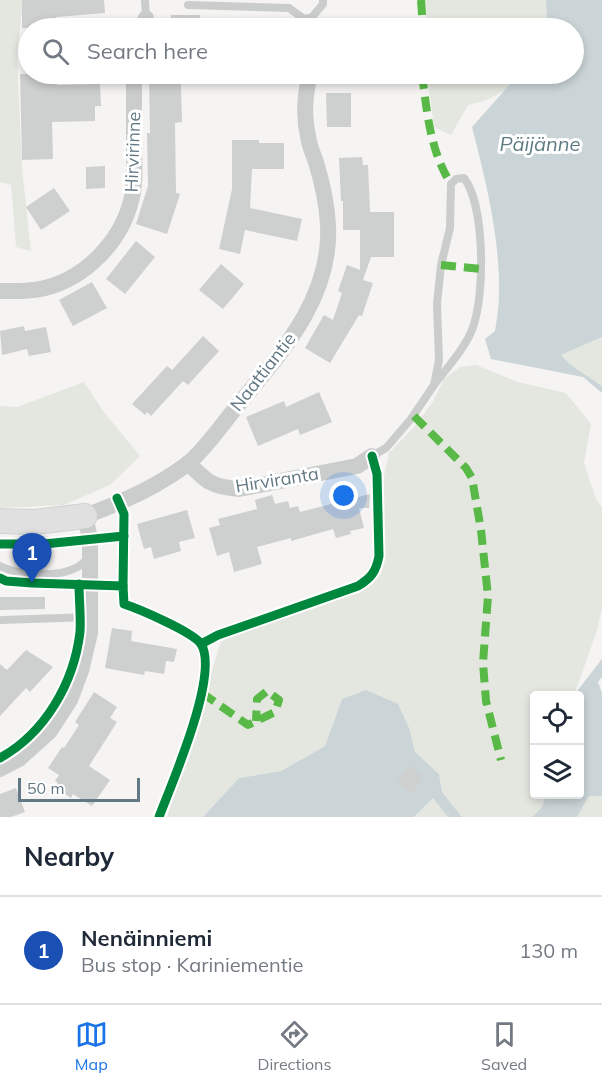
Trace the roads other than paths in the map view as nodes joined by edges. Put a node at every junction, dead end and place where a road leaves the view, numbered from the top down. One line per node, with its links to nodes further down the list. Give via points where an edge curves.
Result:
1 (146, 0): 4 (lane)
2 (323, 0): 6 (lane)
3 (189, 4): 5 (lane, via 289,8)
4 (144, 18)
5 (301, 18)
6 (314, 18)
7 (134, 84): 9 (street, Hirvirinne, via 132,200 121,229 101,255 76,276 46,288)
8 (308, 84): 12 (street, Naattiantie, via 304,112 328,226 317,292 282,352)
9 (0, 291)
10 (434, 385): 10 (lane, via 439,360 437,304 450,228 451,184 464,178 471,187 479,233 480,297 473,329); 11 (lane, via 386,448)
11 (372, 456): 12 (street, Hirviranta, via 357,466 239,489 220,488 204,480)
12 (188, 463): 13 (street, Naattiantie, via 120,504)
13 (85, 516): 14 (street, Naattiantie); 15 (street)
14 (0, 521)
15 (90, 554): 16 (lane, via 84,564 64,573 9,571); 17 (street)
16 (0, 566)
17 (90, 617): 18 (lane); 19 (street, via 81,671 70,700 50,731 19,759)
18 (2, 620)
19 (0, 769)

